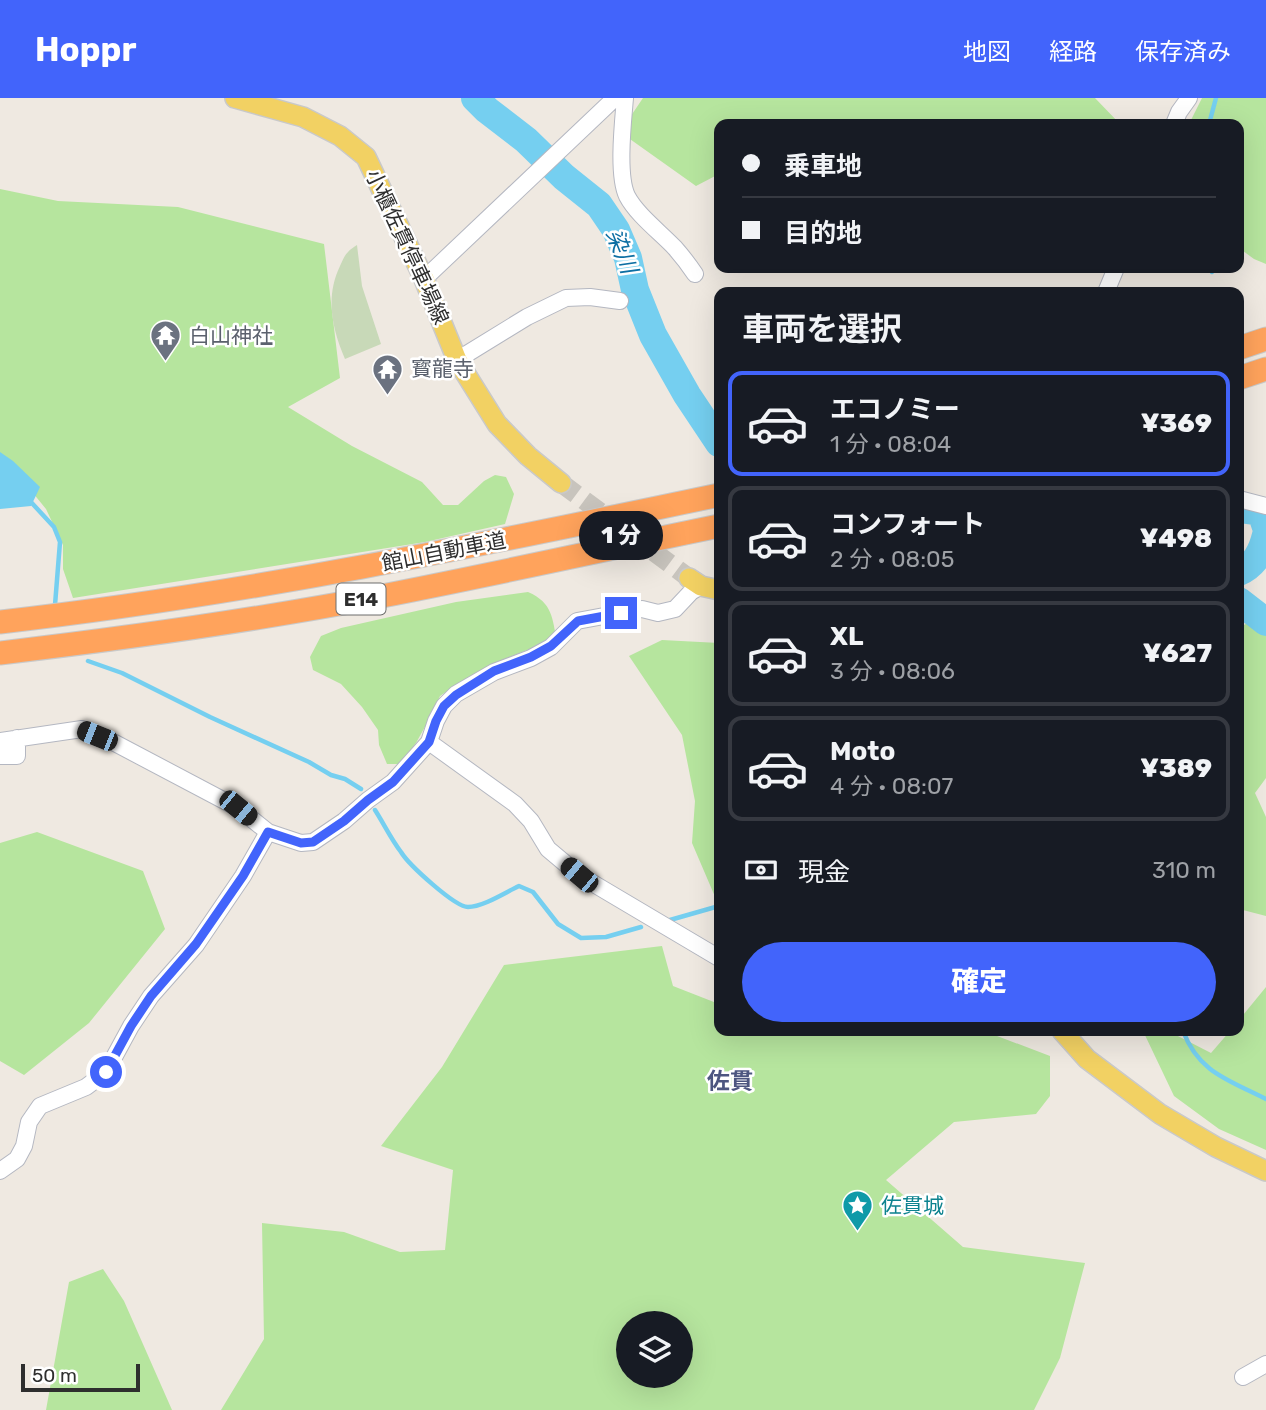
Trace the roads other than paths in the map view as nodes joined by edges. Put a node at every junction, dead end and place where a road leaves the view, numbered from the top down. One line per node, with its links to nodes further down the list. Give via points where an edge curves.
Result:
1 (236, 98): 7 (main road, 小櫃佐貫停車場線, via 303,117 341,136 366,157)
2 (615, 98): 7 (street)
3 (625, 98): 6 (street, via 623,180 627,195)
4 (1189, 98): 5 (street)
5 (1176, 119)
6 (695, 274)
7 (424, 279): 11 (main road, 小櫃佐貫停車場線)
8 (620, 302): 11 (street, via 590,296 566,298)
9 (1266, 339): 10 (highway)
10 (1244, 346)
11 (457, 360): 14 (main road, 小櫃佐貫停車場線, via 497,424)
12 (1266, 369): 13 (highway)
13 (1244, 377)
14 (561, 483)
15 (714, 496): 20 (highway, 館山自動車道 / E14, via 378,565)
16 (1244, 500): 17 (street)
17 (1266, 506)
18 (714, 527): 21 (highway, 館山自動車道 / E14, via 380,596)
19 (703, 585): 24 (street, via 675,609 658,613 642,609 578,621 551,646 494,671 456,695 444,706)
20 (0, 622)
21 (0, 653)
22 (17, 738): 23 (street); 25 (street, via 17,756); 26 (street, via 82,729 238,808)
23 (0, 741)
24 (429, 742): 26 (street, via 393,782 313,842 301,843); 27 (street, via 515,804 548,849 579,875)
25 (0, 756)
26 (268, 832): 29 (street, via 196,944 151,996 106,1072 86,1087 40,1106 29,1122 17,1159)
27 (714, 955)
28 (1066, 1036): 30 (main road, via 1087,1059 1160,1114)
29 (0, 1171)
30 (1266, 1171)
31 (1266, 1364): 32 (street)
32 (1243, 1377)

